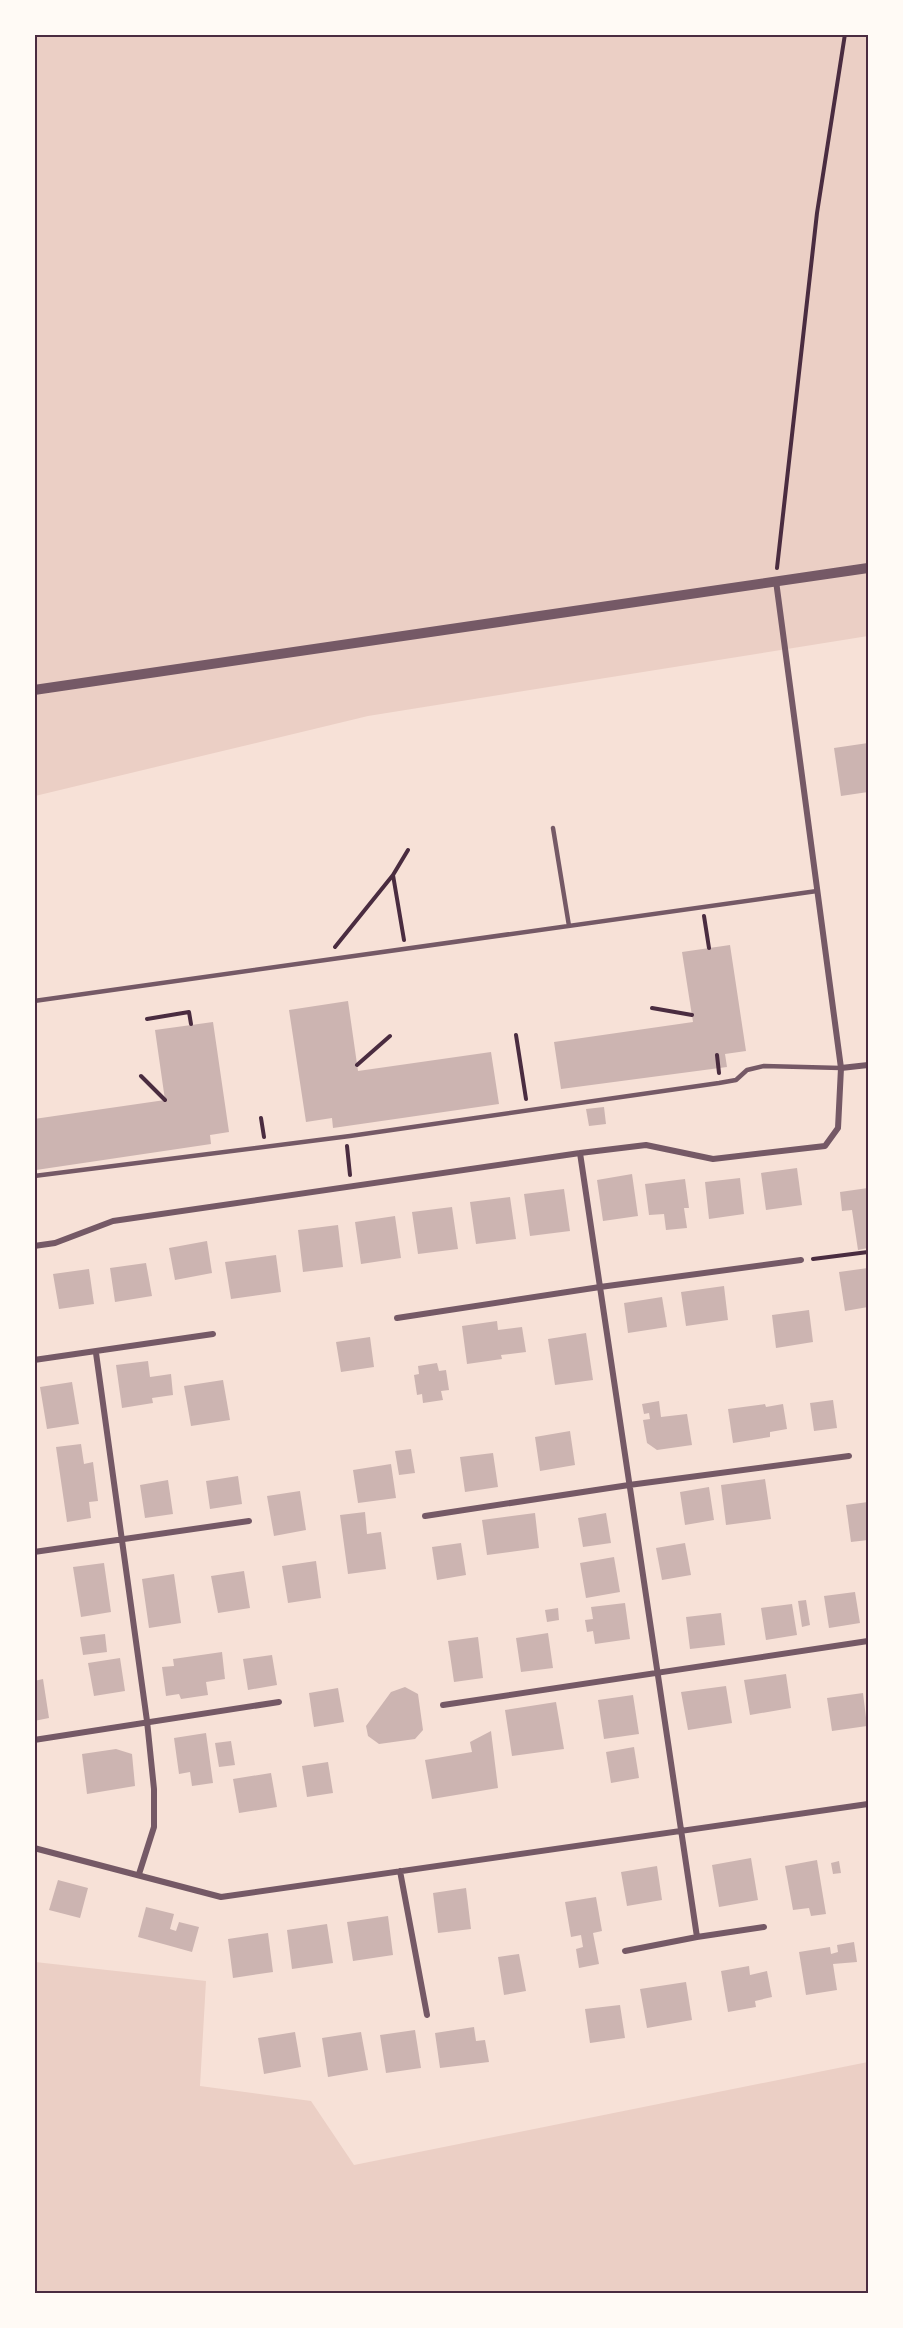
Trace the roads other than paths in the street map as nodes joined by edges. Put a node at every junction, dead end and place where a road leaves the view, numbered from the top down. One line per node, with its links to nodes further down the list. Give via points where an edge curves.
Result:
1 (868, 568): 2 (street)
2 (776, 580): 3 (street); 5 (street)
3 (34, 690)
4 (553, 828): 6 (lane)
5 (817, 891): 6 (lane); 9 (street)
6 (569, 926): 7 (lane)
7 (34, 1001)
8 (868, 1065): 9 (street)
9 (841, 1068): 10 (street, via 838,1128 825,1146 713,1159 646,1146); 11 (lane, via 764,1066 747,1070 736,1080 345,1137)
10 (580, 1153): 12 (street, via 113,1221 55,1243); 14 (street)
11 (34, 1176)
12 (34, 1246)
13 (801, 1260): 14 (street)
14 (600, 1287): 15 (street); 20 (street)
15 (397, 1318)
16 (213, 1334): 17 (street)
17 (96, 1353): 18 (street); 23 (street)
18 (34, 1360)
19 (849, 1456): 20 (street)
20 (629, 1485): 21 (street); 26 (street)
21 (425, 1516)
22 (249, 1521): 23 (street)
23 (123, 1539): 24 (street); 29 (street)
24 (34, 1552)
25 (868, 1641): 26 (street)
26 (658, 1672): 28 (street); 32 (street)
27 (279, 1702): 29 (street)
28 (443, 1705)
29 (147, 1721): 30 (street); 35 (street, via 154,1827)
30 (34, 1740)
31 (868, 1804): 32 (street)
32 (681, 1831): 34 (street); 37 (street)
33 (34, 1848): 35 (street)
34 (400, 1871): 35 (street, via 221,1897); 39 (street)
35 (139, 1874)
36 (764, 1927): 37 (street)
37 (697, 1937): 38 (street)
38 (624, 1951)
39 (427, 2015)

